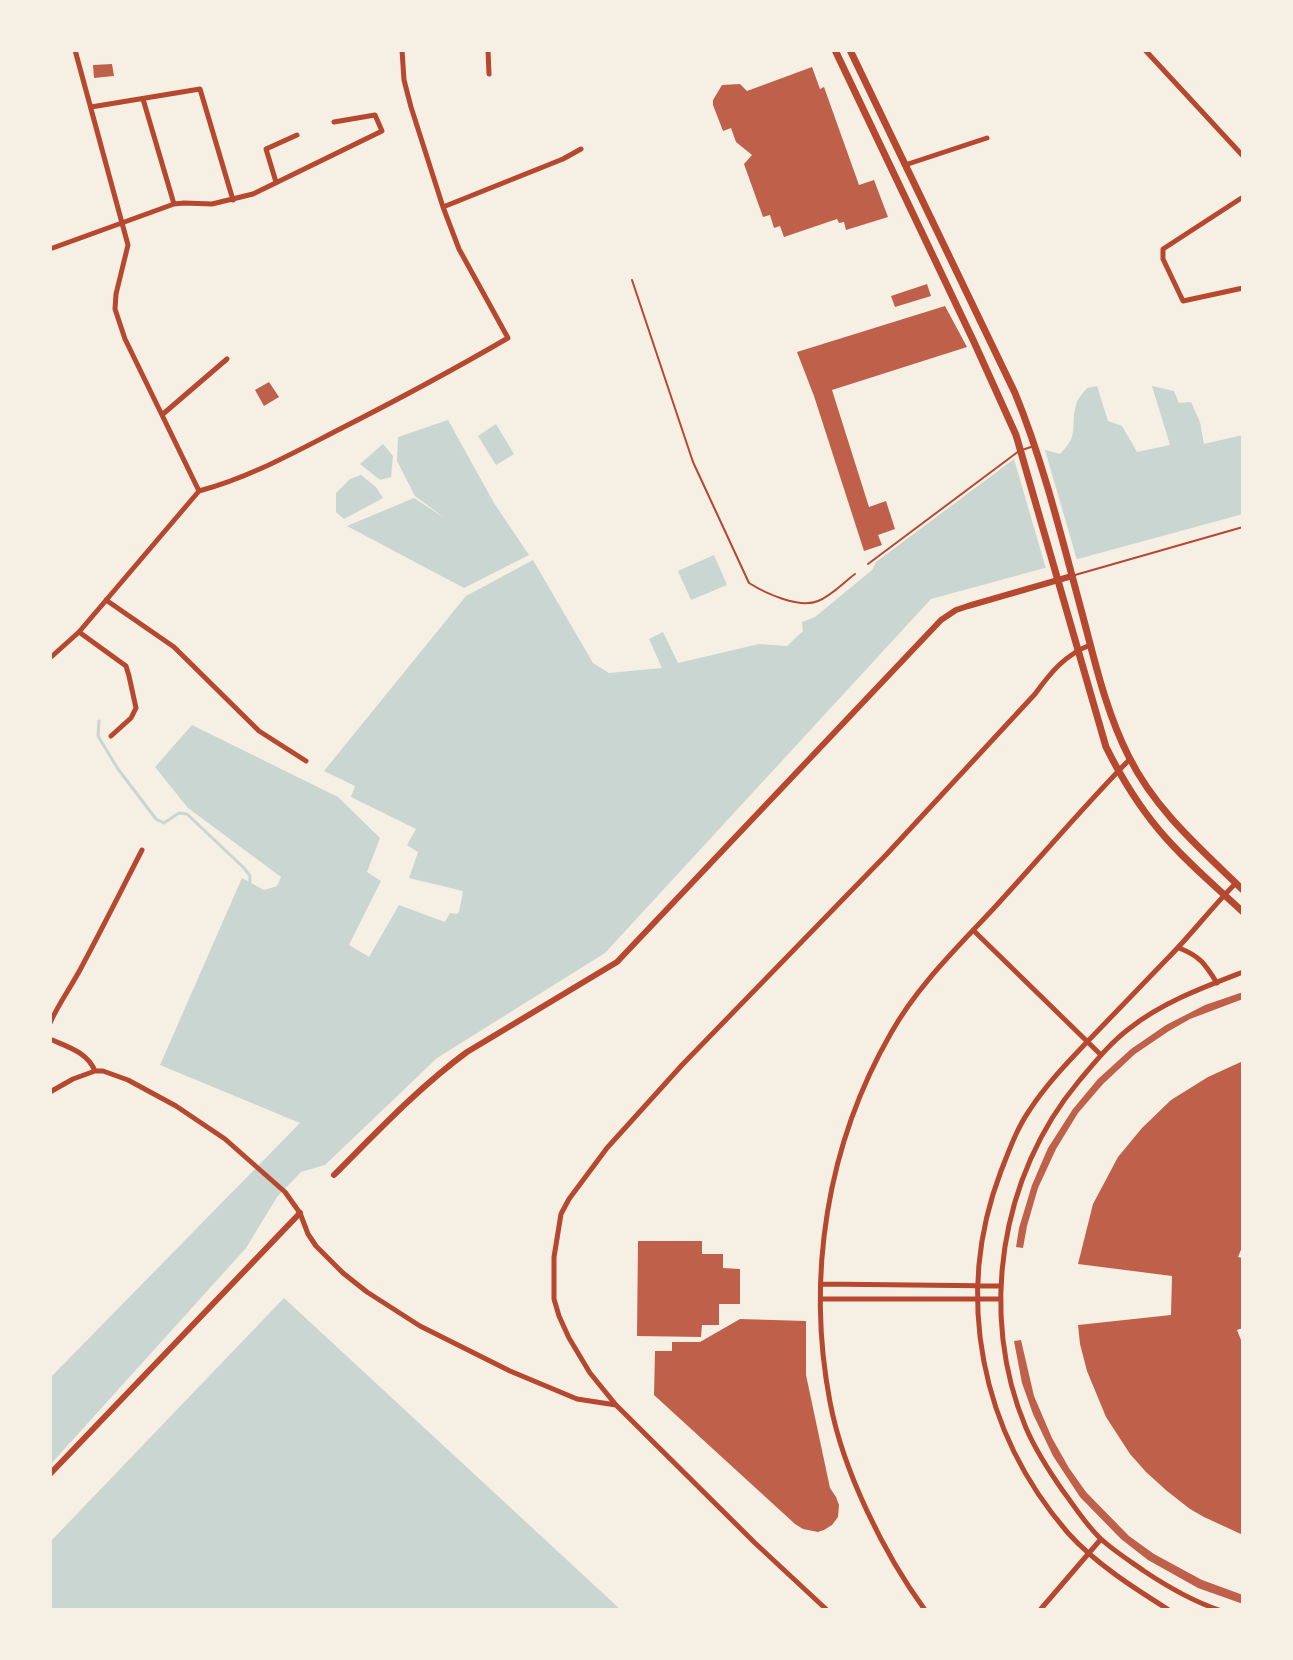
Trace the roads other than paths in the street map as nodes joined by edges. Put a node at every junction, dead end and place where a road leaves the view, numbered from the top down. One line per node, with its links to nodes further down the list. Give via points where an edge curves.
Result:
1 (75, 50): 9 (street)
2 (402, 50): 20 (street, via 411,107)
3 (488, 50): 7 (street)
4 (835, 50): 28 (main road, via 996,389)
5 (850, 50): 15 (main road)
6 (1145, 50): 14 (street)
7 (489, 74)
8 (143, 99): 9 (street); 18 (street, via 200,89); 19 (street)
9 (91, 107): 21 (street)
10 (334, 122): 16 (street, via 375,115 382,131)
11 (297, 135): 16 (street, via 266,149)
12 (987, 138): 15 (street)
13 (581, 149): 20 (street)
14 (1243, 156)
15 (905, 165): 27 (main road)
16 (276, 182): 18 (street)
17 (1243, 197): 24 (street, via 1163,249 1163,259 1183,301)
18 (233, 200): 19 (street)
19 (174, 204): 21 (street)
20 (443, 207): 29 (street, via 459,249 508,338 295,452)
21 (123, 221): 22 (street); 26 (street, via 128,245 115,309)
22 (50, 249)
23 (632, 280): 32 (lane, via 693,462 749,583 783,599 815,603)
24 (1243, 288)
25 (227, 359): 26 (street)
26 (163, 414): 29 (street)
27 (1037, 449): 28 (lane); 33 (main road)
28 (1020, 454): 31 (lane); 34 (main road)
29 (199, 491): 35 (street)
30 (1243, 527): 33 (lane)
31 (868, 564)
32 (855, 574)
33 (1072, 576): 34 (street); 37 (main road)
34 (1056, 580): 38 (main road); 59 (street, via 947,615 617,962 467,1052 410,1099)
35 (106, 600): 36 (street); 42 (street, via 174,647 259,731)
36 (79, 632): 39 (street); 40 (street, via 126,666 136,708)
37 (1090, 645): 38 (street); 41 (main road)
38 (1077, 650): 43 (main road); 67 (street, via 1055,667 885,856 682,1065 569,1199 556,1234 554,1299 569,1338)
39 (50, 658)
40 (111, 736)
41 (1130, 759): 43 (street); 45 (main road, via 1171,819)
42 (306, 761)
43 (1118, 771): 47 (main road, via 1160,831); 49 (street)
44 (142, 850): 53 (street)
45 (1236, 883): 46 (main road); 47 (street)
46 (1243, 890)
47 (1224, 895): 48 (main road); 50 (street)
48 (1243, 912)
49 (973, 930): 55 (street); 61 (street, via 913,998 850,1122 835,1173)
50 (1179, 948): 52 (street, via 1204,962); 55 (street)
51 (1243, 972): 52 (street)
52 (1217, 983): 56 (street, via 1165,1005)
53 (50, 1023)
54 (50, 1039): 57 (street, via 84,1055)
55 (1087, 1042): 56 (street); 62 (street, via 1047,1086 1012,1142 987,1211)
56 (1101, 1055): 63 (street, via 1069,1094 1030,1160 1010,1219)
57 (95, 1071): 58 (street); 60 (street, via 112,1073 176,1106 225,1139 285,1192)
58 (50, 1092)
59 (334, 1175)
60 (300, 1213): 67 (street, via 308,1234 330,1261 402,1315 547,1387 577,1399); 68 (street)
61 (821, 1284): 62 (street); 64 (street)
62 (978, 1286): 63 (street); 66 (street)
63 (1001, 1286): 65 (street)
64 (821, 1299): 66 (street); 72 (street, via 829,1401 847,1463 890,1556)
65 (1001, 1299): 66 (street); 69 (street, via 1008,1373 1026,1429 1044,1463)
66 (977, 1300): 70 (street, via 982,1355 1005,1433 1034,1487)
67 (616, 1405): 71 (street)
68 (50, 1474)
69 (1101, 1539): 70 (street); 75 (street, via 1175,1591)
70 (1089, 1553): 73 (street); 74 (street)
71 (827, 1610)
72 (925, 1610)
73 (1040, 1610)
74 (1169, 1610)
75 (1219, 1610)

